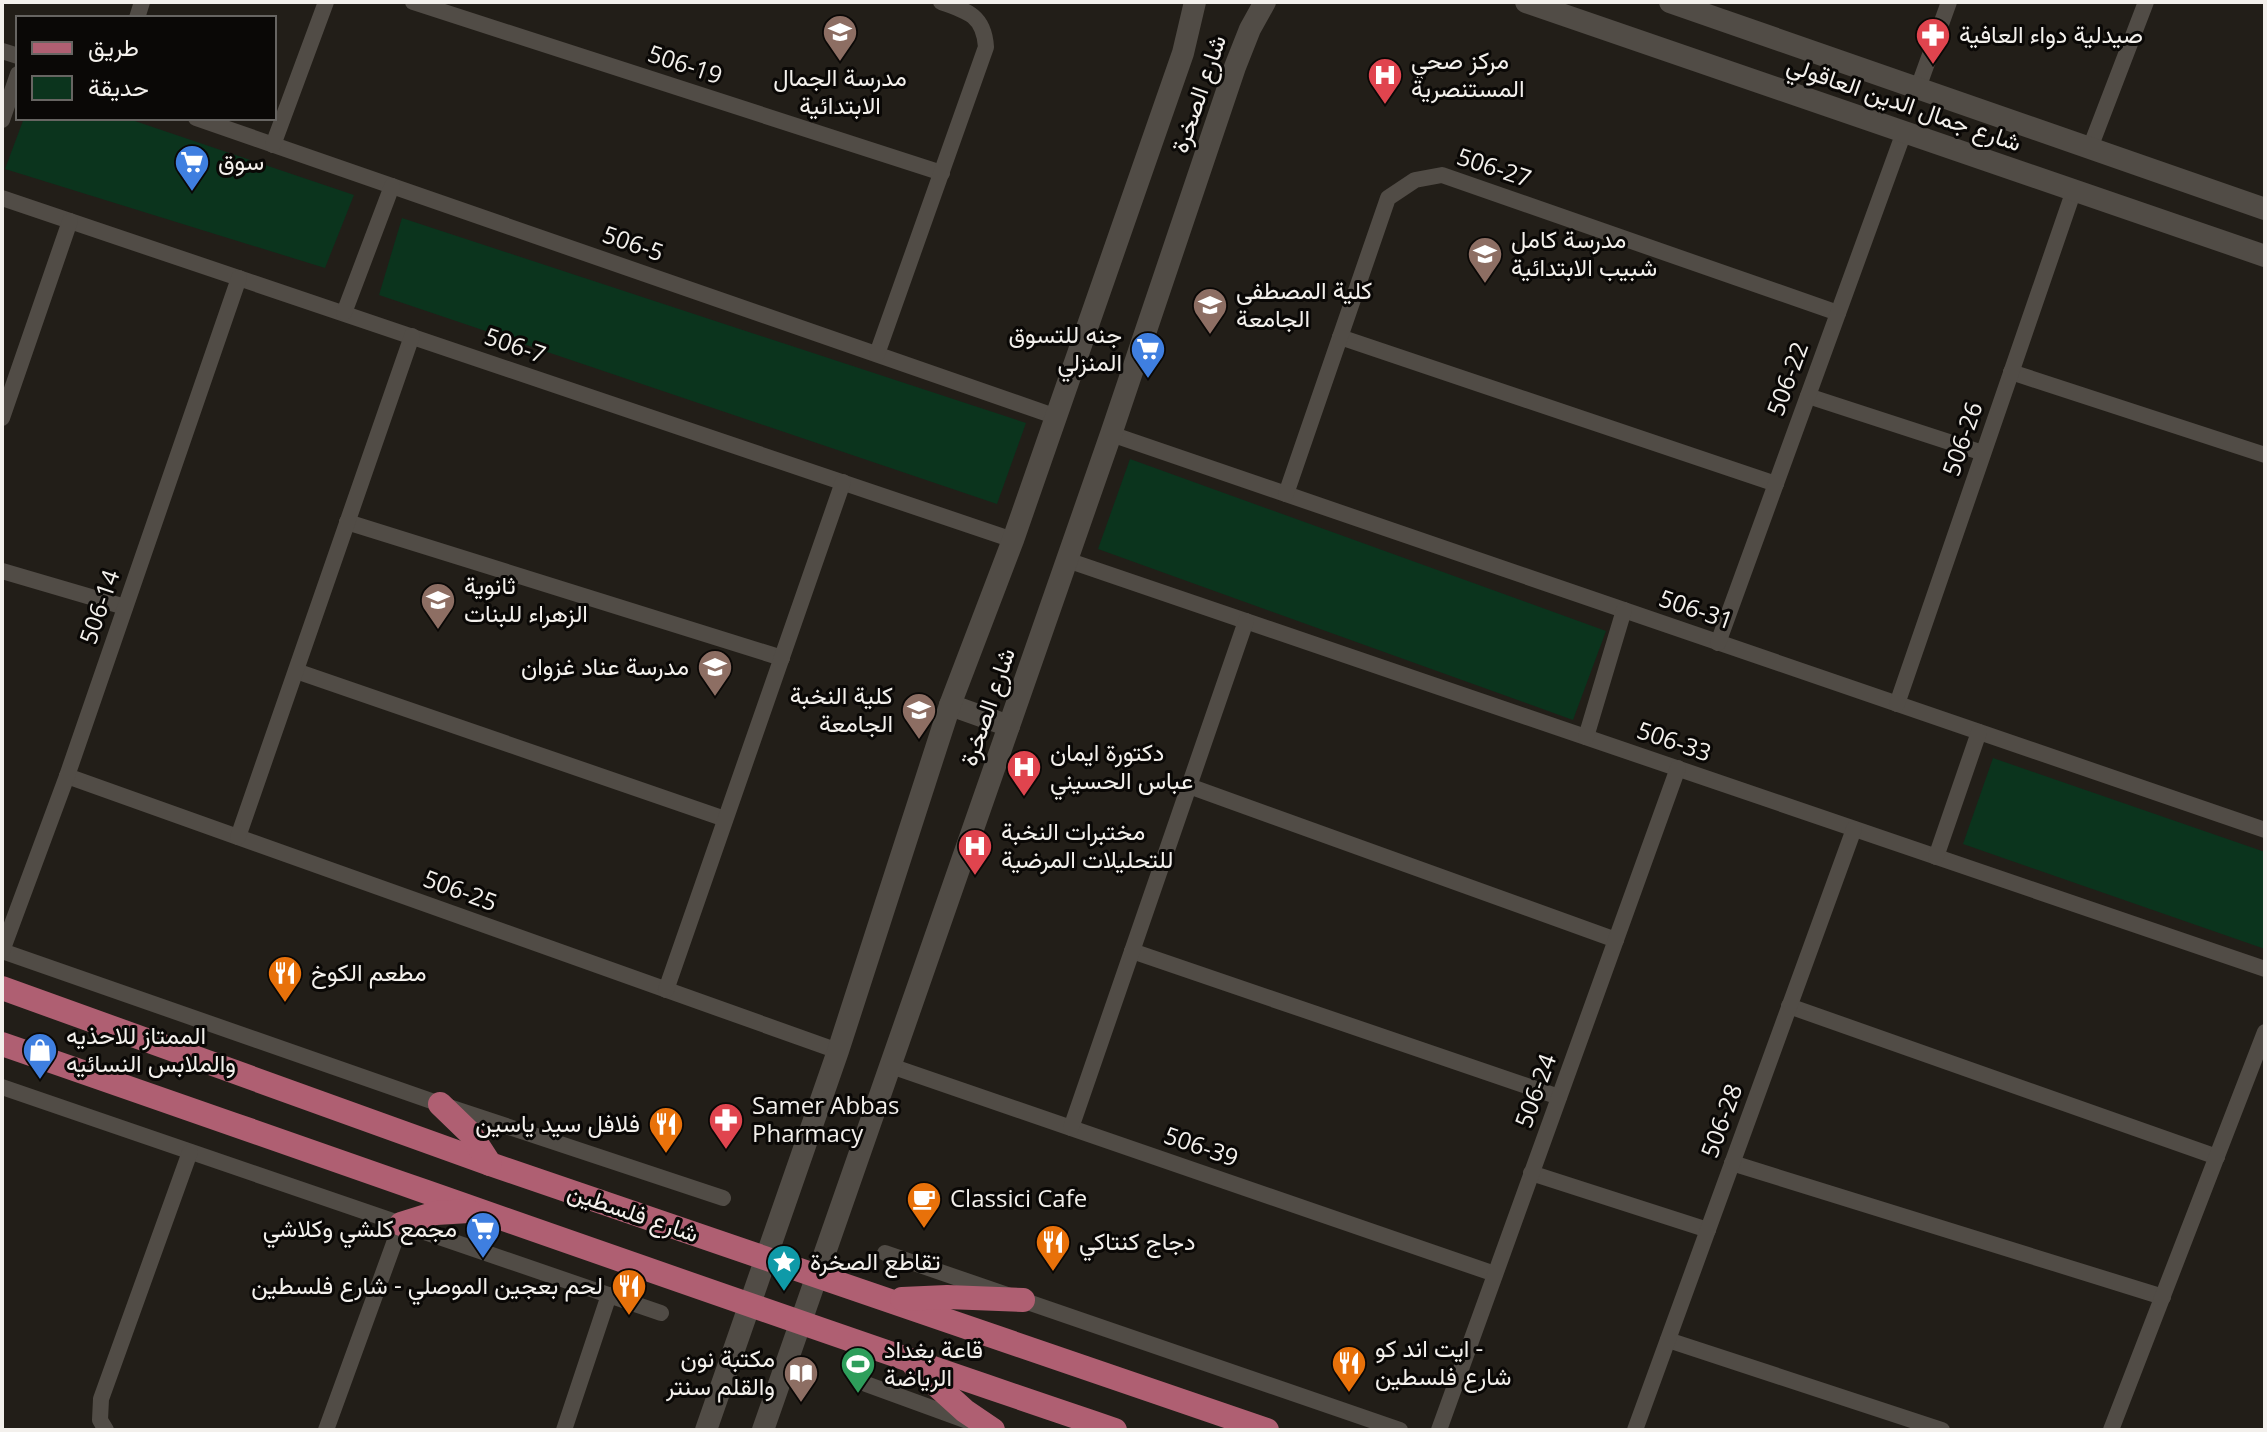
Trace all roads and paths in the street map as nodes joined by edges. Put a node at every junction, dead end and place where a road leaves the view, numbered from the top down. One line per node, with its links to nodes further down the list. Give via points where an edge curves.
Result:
1 (326, 2): 15 (street)
2 (413, 2): 17 (street, 506-19)
3 (941, 2): 17 (street, via 975,17 985,31 986,47)
4 (1195, 2): 32 (street, شارع الصخرة, via 1183,53)
5 (1265, 2): 34 (street, شارع الصخرة, via 1235,67)
6 (1526, 2): 14 (street, شارع جمال الدين العاقولي)
7 (1670, 2): 11 (street, شارع جمال الدين العاقولي)
8 (1949, 2): 11 (street)
9 (2146, 2): 16 (street)
10 (16, 80): 12 (street)
11 (1918, 88): 16 (street, شارع جمال الدين العاقولي)
12 (2, 120)
13 (202, 120): 15 (street, 506-5)
14 (1904, 132): 19 (street, شارع جمال الدين العاقولي); 26 (street, 506-22)
15 (273, 145): 18 (street, 506-5)
16 (2090, 148): 21 (street, شارع جمال الدين العاقولي)
17 (942, 173): 29 (street)
18 (392, 186): 25 (street); 29 (street, 506-5)
19 (2074, 190): 23 (street, شارع جمال الدين العاقولي); 30 (street, 506-26)
20 (2, 198): 22 (street, 506-7)
21 (2265, 209)
22 (70, 221): 24 (street, 506-7); 33 (street)
23 (2265, 256)
24 (239, 278): 25 (street, 506-7); 44 (street, 506-14)
25 (344, 313): 27 (street, 506-7)
26 (1838, 313): 28 (street, 506-27, via 1442,175 1415,180 1388,198); 31 (street, 506-22)
27 (412, 336): 37 (street, 506-7); 40 (street)
28 (1340, 337): 38 (street); 39 (street, 506-27)
29 (877, 354): 32 (street, 506-5)
30 (2011, 372): 35 (street, 506-26); 36 (street)
31 (1808, 396): 35 (street); 38 (street, 506-22)
32 (1054, 416): 41 (street, شارع الصخرة)
33 (2, 418)
34 (1111, 434): 39 (street, 506-31); 42 (street, شارع الصخرة)
35 (1983, 453): 50 (street, 506-26)
36 (2265, 455)
37 (843, 482): 41 (street, 506-7); 48 (street)
38 (1776, 484): 47 (street, 506-22)
39 (1286, 494): 45 (street, 506-31)
40 (347, 522): 48 (street); 49 (street)
41 (1013, 540): 51 (street, شارع الصخرة)
42 (1067, 560): 46 (street, 506-33); 52 (street, شارع الصخرة)
43 (2, 571): 44 (street)
44 (125, 607): 56 (street, 506-14)
45 (1624, 610): 47 (street, 506-31); 54 (street)
46 (1246, 621): 54 (street, 506-33); 57 (street)
47 (1718, 643): 50 (street, 506-31)
48 (782, 658): 58 (street)
49 (296, 671): 58 (street); 61 (street)
50 (1897, 704): 53 (street, 506-31)
51 (950, 705): 52 (street); 72 (street, شارع الصخرة)
52 (1009, 726): 73 (street, شارع الصخرة)
53 (1979, 732): 60 (street, 506-31); 62 (street)
54 (1586, 737): 55 (street, 506-33)
55 (1678, 768): 59 (street, 506-33); 63 (street, 506-24)
56 (67, 776): 61 (street, 506-25); 64 (street, 506-14)
57 (1189, 786): 63 (street); 65 (street)
58 (725, 819): 68 (street)
59 (1854, 829): 62 (street, 506-33); 69 (street, 506-28)
60 (2265, 830)
61 (238, 837): 68 (street, 506-25)
62 (1936, 857): 66 (street, 506-33)
63 (1616, 940): 75 (street, 506-24)
64 (2, 951): 76 (street)
65 (1132, 951): 75 (street); 77 (street)
66 (2265, 969)
67 (2, 988): 81 (main road, شارع فلسطين)
68 (666, 990): 72 (street, 506-25)
69 (1789, 1006): 79 (street); 80 (street, 506-28)
70 (2265, 1032): 79 (street)
71 (2, 1044): 84 (main road, شارع فلسطين)
72 (838, 1051): 88 (street, شارع الصخرة)
73 (891, 1066): 77 (street, 506-39); 90 (street, شارع الصخرة)
74 (2, 1087): 78 (street)
75 (1559, 1097): 82 (street, 506-24)
76 (440, 1104): 81 (main road, via 470,1133); 83 (street)
77 (1071, 1128): 89 (street, 506-39)
78 (190, 1152): 85 (street); 101 (street, via 101,1399 100,1420)
79 (2217, 1157): 92 (street)
80 (1732, 1163): 86 (street, 506-28); 92 (street)
81 (490, 1164): 88 (main road, شارع فلسطين)
82 (1531, 1173): 86 (street); 89 (street, 506-24)
83 (723, 1198)
84 (483, 1210): 85 (main road, via 436,1213); 95 (main road, شارع فلسطين)
85 (401, 1224): 91 (street); 102 (street)
86 (1708, 1230): 98 (street, 506-28)
87 (885, 1253): 94 (street)
88 (766, 1259): 90 (main road, شارع فلسطين); 95 (street, شارع الصخرة)
89 (1495, 1274): 110 (street, 506-24)
90 (817, 1276): 93 (main road, شارع فلسطين); 97 (street, شارع الصخرة)
91 (609, 1295): 96 (street); 103 (street)
92 (2163, 1297): 113 (street)
93 (886, 1299): 94 (main road); 108 (main road, شارع فلسطين)
94 (1023, 1300): 109 (street)
95 (748, 1306): 97 (main road, شارع فلسطين); 104 (street, شارع الصخرة)
96 (661, 1313)
97 (801, 1323): 99 (main road, شارع فلسطين); 105 (street, شارع الصخرة)
98 (1668, 1340): 111 (street, 506-28); 112 (street)
99 (910, 1361): 106 (main road); 107 (main road, شارع فلسطين)
100 (866, 1384): 106 (street)
101 (106, 1430)
102 (326, 1430)
103 (564, 1430)
104 (706, 1430)
105 (763, 1430)
106 (992, 1430)
107 (1115, 1430)
108 (1267, 1430)
109 (1400, 1430)
110 (1439, 1430)
111 (1635, 1430)
112 (1942, 1430)
113 (2111, 1430)

